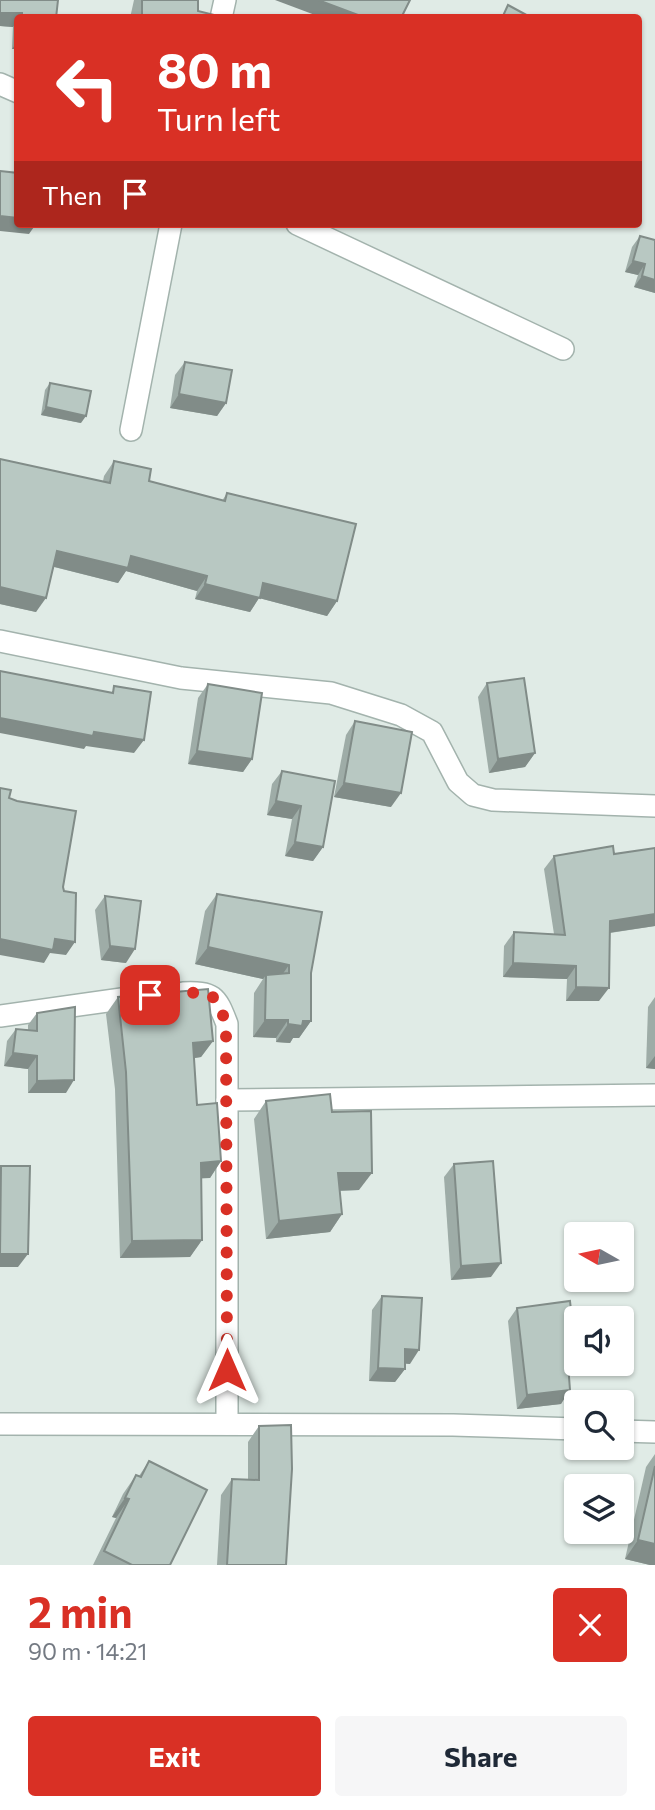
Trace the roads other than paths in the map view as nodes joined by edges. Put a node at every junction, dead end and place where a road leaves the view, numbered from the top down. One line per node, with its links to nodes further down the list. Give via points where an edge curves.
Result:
1 (170, 228): 4 (street)
2 (306, 228): 3 (street)
3 (563, 349)
4 (131, 430)
5 (0, 641): 6 (street, via 181,678 331,693 401,715 432,732 458,782 473,795 493,800)
6 (655, 806)
7 (0, 1016): 9 (street, via 150,995 206,992 218,1001 226,1024)
8 (655, 1095): 9 (street)
9 (227, 1100): 11 (street)
10 (0, 1424): 11 (street)
11 (227, 1424): 12 (street)
12 (564, 1429)
13 (634, 1431): 14 (street)
14 (655, 1432)

